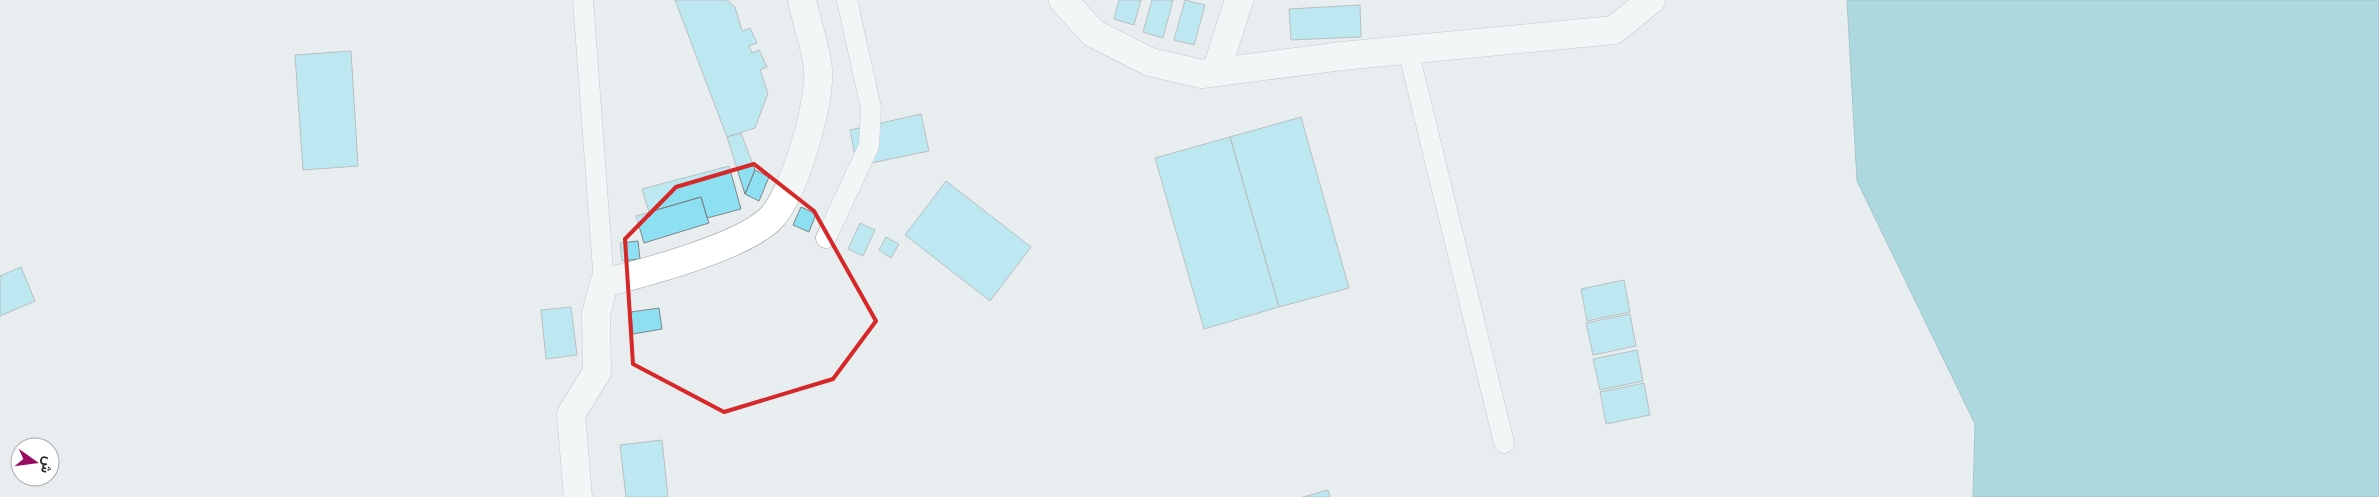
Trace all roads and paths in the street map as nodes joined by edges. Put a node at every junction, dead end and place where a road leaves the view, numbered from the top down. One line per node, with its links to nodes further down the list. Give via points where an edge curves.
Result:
1 (583, 0): 10 (lane)
2 (802, 0): 10 (street, via 818,70 812,119 789,191 772,217 748,235 656,270)
3 (847, 0): 9 (lane, via 871,108 869,146)
4 (1063, 0): 8 (street, via 1092,33 1150,62 1202,74)
5 (1240, 0): 8 (street)
6 (1651, 0): 7 (street, via 1614,30)
7 (1408, 50): 8 (street); 11 (lane)
8 (1216, 72)
9 (826, 238)
10 (604, 283): 12 (street, via 596,314 597,372 571,414)
11 (1504, 443)
12 (578, 497)

